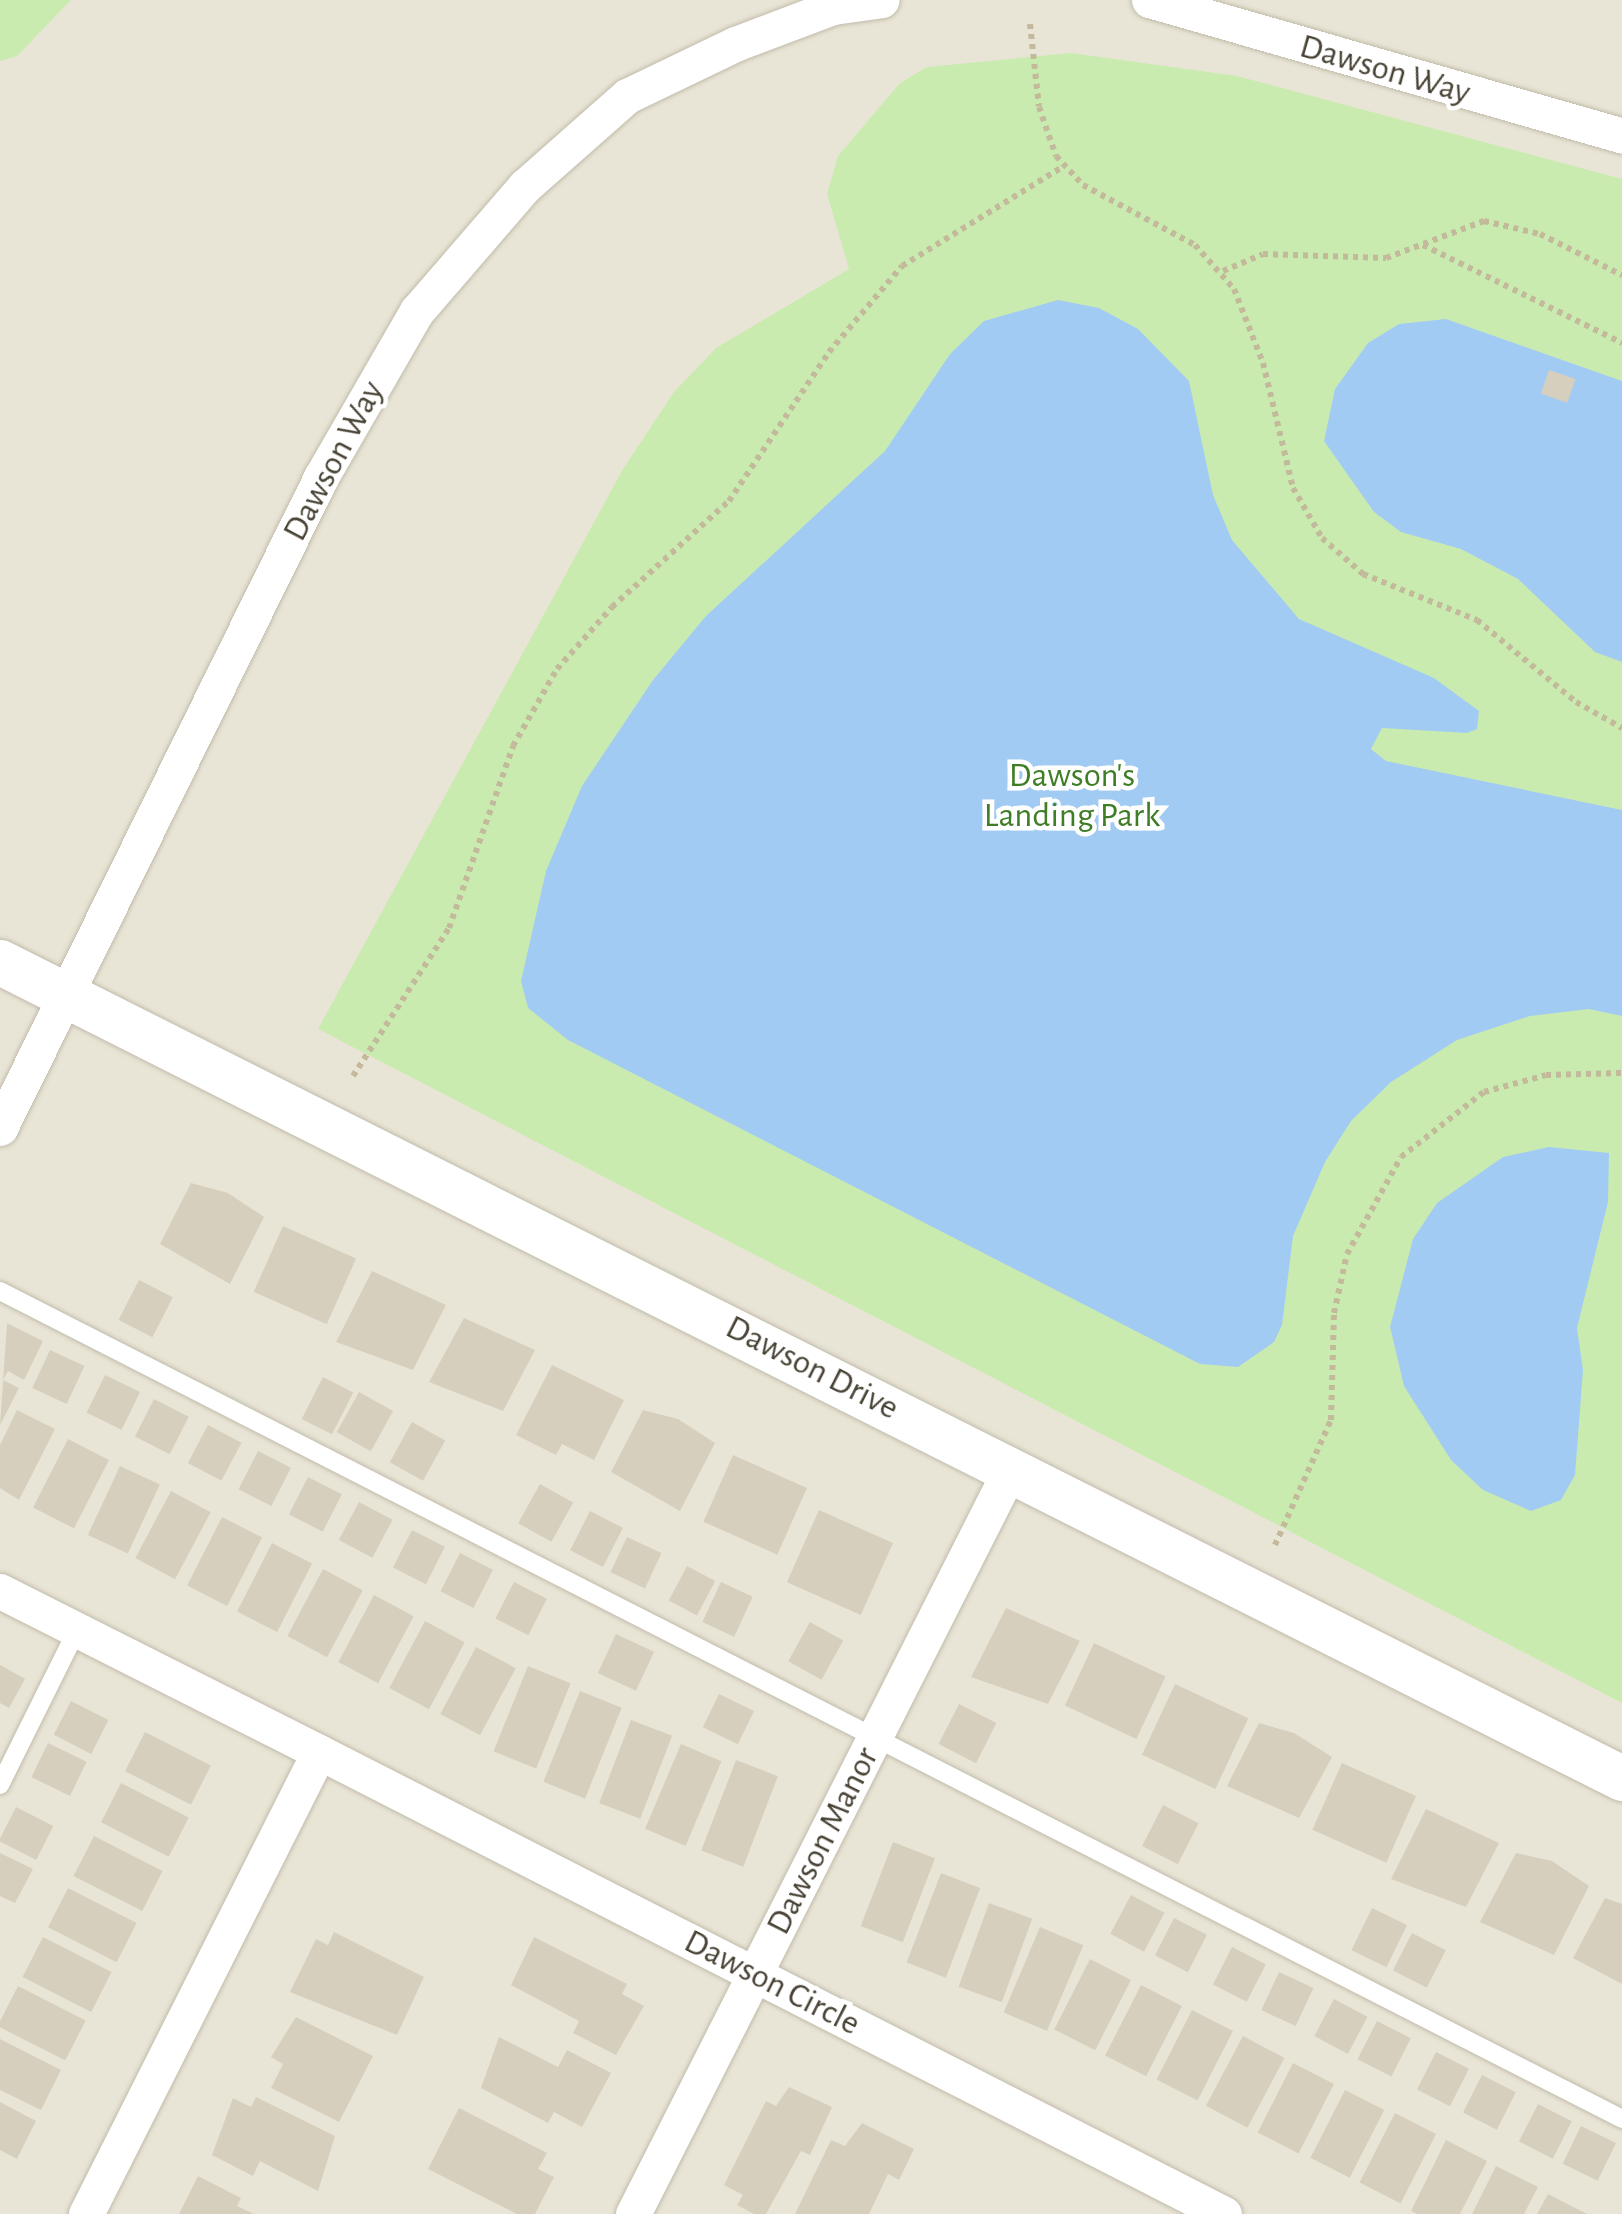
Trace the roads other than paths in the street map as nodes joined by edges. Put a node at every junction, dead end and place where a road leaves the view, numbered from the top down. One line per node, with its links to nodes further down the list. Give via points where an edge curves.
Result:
1 (882, 0): 5 (street, Dawson Way, via 833,8 734,44 627,96 524,186 417,311 322,477)
2 (1149, 0): 3 (street, Dawson Way)
3 (1622, 136)
4 (0, 962): 5 (street, Dawson Drive)
5 (67, 996): 6 (street, Dawson Way); 8 (street, Dawson Drive)
6 (0, 1128)
7 (0, 1291): 11 (lane)
8 (1011, 1468): 11 (street, Dawson Manor); 13 (street, Dawson Drive)
9 (0, 1591): 10 (street, Dawson Circle)
10 (78, 1630): 12 (street, Dawson Circle); 14 (lane)
11 (876, 1737): 15 (street, Dawson Manor); 16 (lane)
12 (319, 1752): 15 (street, Dawson Circle); 17 (street)
13 (1622, 1778)
14 (0, 1785)
15 (755, 1974): 18 (street, Dawson Manor); 19 (street, Dawson Circle)
16 (1622, 2119)
17 (86, 2214)
18 (632, 2214)
19 (1224, 2214)

